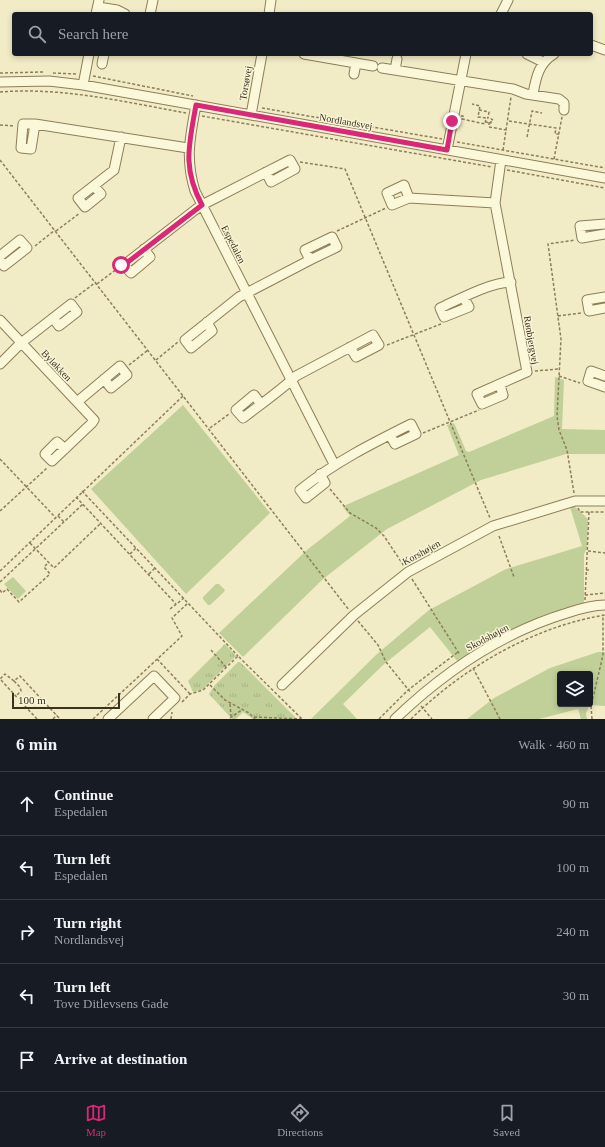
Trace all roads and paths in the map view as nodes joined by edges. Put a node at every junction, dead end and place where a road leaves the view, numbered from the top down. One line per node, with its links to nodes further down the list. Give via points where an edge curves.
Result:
1 (153, 0): 6 (street)
2 (272, 0): 7 (street)
3 (508, 0): 8 (street)
4 (98, 7): 5 (street)
5 (120, 12)
6 (150, 12)
7 (269, 12)
8 (502, 12)
9 (593, 46): 10 (street)
10 (605, 50)
11 (89, 56): 26 (street)
12 (104, 56): 21 (street)
13 (262, 56): 35 (street, Torsøvej)
14 (316, 56): 20 (street)
15 (466, 56): 24 (street)
16 (531, 56): 19 (street)
17 (551, 56): 19 (street)
18 (397, 59): 22 (street)
19 (543, 62): 28 (street, via 535,79)
20 (356, 63): 22 (street); 23 (street)
21 (102, 64)
22 (395, 70): 24 (street)
23 (354, 74)
24 (461, 81): 28 (street); 51 (street)
25 (0, 82): 26 (street, Nordlandsvej)
26 (83, 85): 31 (street, Nordlandsvej)
27 (0, 92): 31 (path, via 47,91)
28 (533, 94): 33 (street, via 562,101)
29 (511, 95): 39 (path)
30 (472, 104): 32 (path, via 480,106)
31 (195, 110): 35 (street, Nordlandsvej); 50 (street, Espedalen); 52 (path)
32 (479, 110): 37 (path, via 478,117); 37 (path, via 489,112)
33 (564, 110): 47 (path)
34 (542, 113): 44 (path, via 532,111)
35 (251, 115): 51 (street, Nordlandsvej)
36 (461, 116): 40 (path, via 462,119)
37 (486, 118): 40 (path)
38 (493, 120): 41 (path)
39 (509, 121): 44 (path); 46 (path)
40 (485, 122): 41 (path)
41 (490, 122): 46 (path, via 489,126)
42 (35, 124): 45 (street); 45 (street, via 31,149 21,148); 48 (street)
43 (0, 125): 45 (path)
44 (530, 125): 47 (path, via 556,128 555,134); 49 (path)
45 (23, 126)
46 (507, 130): 52 (path)
47 (559, 134): 55 (path)
48 (121, 137): 50 (street); 62 (street, via 114,170 78,198)
49 (527, 137)
50 (188, 148): 60 (street, Espedalen, via 190,176)
51 (447, 150): 52 (street, Nordlandsvej)
52 (502, 159): 55 (street, Nordlandsvej); 57 (path); 59 (street, Rønbjergvej)
53 (0, 160): 65 (path)
54 (290, 160): 60 (street); 63 (path, via 345,169)
55 (551, 168): 56 (street, Nordlandsvej)
56 (605, 178)
57 (605, 188)
58 (409, 198): 59 (street); 61 (street); 61 (street, via 404,185 387,193)
59 (495, 203): 73 (street, Rønbjergvej)
60 (202, 205): 72 (street); 75 (street, Espedalen)
61 (392, 205): 63 (path, via 367,216)
62 (85, 207): 65 (path)
63 (366, 219): 67 (path, via 335,232); 83 (path)
64 (605, 224): 68 (street, via 580,226)
65 (56, 231): 69 (path, via 29,251); 74 (path)
66 (605, 234): 68 (street)
67 (332, 237): 75 (street, via 305,250 310,260)
68 (582, 238): 80 (path, via 548,244)
69 (26, 248): 70 (street, via 20,240); 71 (street, via 4,266)
70 (0, 256)
71 (0, 260)
72 (124, 265): 74 (path)
73 (511, 282): 81 (street, via 502,282 440,308); 92 (street, Rønbjergvej)
74 (96, 283): 77 (path); 87 (path)
75 (246, 293): 84 (street, via 206,322 212,331 191,348); 95 (street, Espedalen)
76 (605, 297): 79 (street, via 587,300)
77 (70, 304): 85 (street, via 77,312 59,326 53,318)
78 (605, 308): 79 (street)
79 (589, 311): 80 (path)
80 (558, 316): 90 (path, via 561,339)
81 (444, 317): 83 (path, via 443,323)
82 (0, 320): 85 (street, Byløkken)
83 (414, 333): 86 (path, via 380,348); 102 (path)
84 (185, 340): 88 (path)
85 (21, 343): 89 (street); 99 (street, Byløkken)
86 (378, 345): 95 (street, via 356,357 350,347)
87 (149, 350): 88 (path); 91 (path)
88 (156, 360): 98 (path)
89 (0, 364)
90 (559, 369): 92 (path); 93 (path)
91 (123, 370): 99 (street, via 120,366)
92 (527, 372): 100 (street, Rønbjergvej, via 477,394)
93 (559, 376): 96 (path, via 587,385); 113 (path, via 556,416 567,450)
94 (605, 376): 96 (street, via 591,371)
95 (291, 381): 101 (street, via 243,418); 107 (street, Espedalen)
96 (588, 381): 97 (street)
97 (605, 387)
98 (184, 396): 103 (path); 111 (path)
99 (77, 402): 106 (street, Byløkken, via 94,420)
100 (482, 404): 102 (path, via 484,408)
101 (236, 410): 103 (path)
102 (451, 422): 104 (path); 123 (path)
103 (210, 428): 150 (path)
104 (416, 434): 107 (street, via 411,424)
105 (0, 459): 110 (path)
106 (52, 461): 110 (path, via 51,465)
107 (334, 464): 108 (street)
108 (320, 474): 109 (street); 109 (street, via 300,490 302,494 306,498)
109 (325, 482): 136 (path, via 350,513 376,528 384,536)
110 (27, 487): 116 (path); 120 (path)
111 (82, 491): 112 (path); 126 (path)
112 (76, 497): 115 (path); 119 (path)
113 (575, 501): 114 (street, Korshøjen); 117 (path, via 580,512); 123 (street, Korshøjen)
114 (605, 501)
115 (84, 504): 121 (path); 122 (path)
116 (0, 511)
117 (589, 512): 118 (path); 128 (path)
118 (605, 512)
119 (58, 516): 120 (path); 121 (path)
120 (56, 518): 125 (path)
121 (64, 522): 127 (path)
122 (101, 523): 130 (path); 131 (path, via 54,568)
123 (493, 526): 136 (street, Korshøjen)
124 (499, 536): 138 (path)
125 (30, 543): 127 (path); 135 (path)
126 (136, 548): 130 (path); 132 (path)
127 (36, 549): 131 (path); 140 (path)
128 (588, 551): 129 (path); 133 (path)
129 (605, 553)
130 (130, 554): 137 (path)
131 (49, 562): 141 (path, via 44,567 50,574 19,602 7,589 2,593)
132 (155, 568): 137 (path); 144 (path)
133 (586, 570): 134 (path); 143 (path)
134 (590, 570)
135 (0, 571)
136 (408, 572): 150 (street, Korshøjen)
137 (149, 574): 146 (path)
138 (514, 576)
139 (413, 581): 161 (path, via 458,652)
140 (0, 582)
141 (0, 590)
142 (605, 593): 143 (path)
143 (585, 595): 148 (path)
144 (184, 598): 145 (path); 146 (path)
145 (188, 603): 153 (path); 154 (path, via 172,618 182,636)
146 (176, 604): 149 (path)
147 (604, 605): 148 (street, Skodshøjen); 151 (path)
148 (585, 608): 180 (street, Skodshøjen, via 542,621 464,661)
149 (170, 609)
150 (354, 615): 160 (street, Korshøjen); 161 (path)
151 (604, 615): 156 (path, via 532,636); 184 (path, via 603,655 591,706)
152 (211, 650): 155 (path)
153 (238, 656): 155 (path); 178 (path)
154 (157, 659): 162 (path); 174 (path)
155 (226, 667): 159 (path)
156 (473, 668): 166 (path); 183 (path)
157 (0, 679): 158 (path, via 5,674); 163 (path)
158 (14, 681): 163 (path, via 21,691); 169 (path, via 20,676)
159 (209, 684): 162 (path, via 203,690); 164 (path)
160 (282, 686)
161 (408, 690): 179 (path)
162 (190, 694): 165 (path)
163 (16, 696): 171 (path)
164 (230, 704): 168 (path); 168 (path, via 230,717)
165 (178, 706)
166 (423, 708): 181 (path); 182 (path)
167 (175, 709): 177 (path)
168 (243, 709): 170 (path)
169 (57, 715): 172 (path); 173 (path)
170 (255, 718): 178 (path)
171 (37, 719)
172 (53, 719)
173 (60, 719)
174 (93, 719)
175 (108, 719): 176 (street, via 154,676 175,698)
176 (153, 719)
177 (171, 719)
178 (302, 719)
179 (379, 719)
180 (395, 719)
181 (411, 719)
182 (432, 719)
183 (500, 719)
184 (592, 719)

